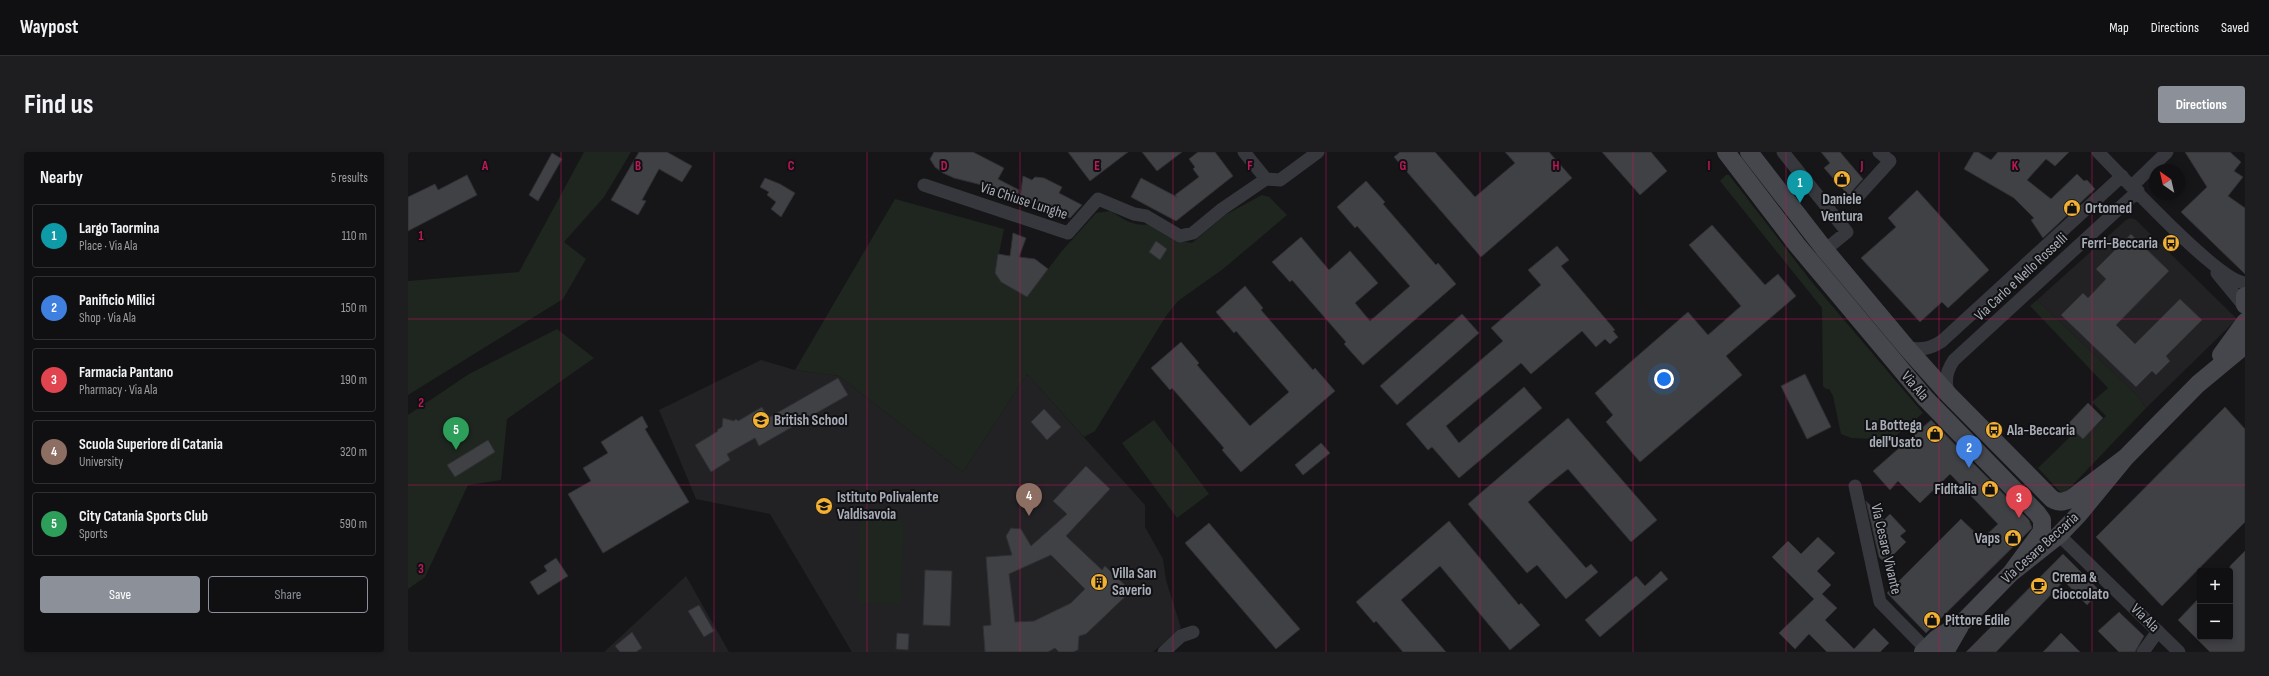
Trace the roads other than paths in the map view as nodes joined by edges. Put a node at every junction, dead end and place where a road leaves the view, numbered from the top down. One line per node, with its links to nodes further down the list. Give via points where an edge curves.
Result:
1 (1244, 152): 10 (street)
2 (1318, 152): 10 (street, via 1280,180)
3 (1749, 152): 14 (main road, Via Ala)
4 (1783, 152): 14 (street, via 1847,232)
5 (1879, 152): 13 (street, via 1890,161)
6 (2098, 152): 9 (street)
7 (2167, 152): 12 (street, Via Carlo e Nello Rosselli)
8 (1734, 155): 27 (main road, Via Ala, via 1797,245 1925,398 2042,520 2042,531)
9 (2122, 176): 12 (street); 21 (street, Via Carlo e Nello Rosselli, via 1942,341 1932,348)
10 (1266, 179): 11 (street, Via Chiuse Lunghe, via 1187,236 1180,236 1146,216 1134,214 1098,199 1068,233)
11 (924, 185)
12 (2135, 188): 15 (street); 23 (street, Via Carlo e Nello Rosselli, via 1954,360 1947,373 1946,388)
13 (1859, 194)
14 (1825, 250): 21 (main road, Via Ala)
15 (2209, 262): 16 (street, via 2235,280); 18 (street)
16 (2245, 283)
17 (2245, 296): 18 (main road)
18 (2245, 306)
19 (2245, 322): 22 (main road)
20 (2245, 345): 22 (main road)
21 (1907, 348): 23 (main road, Via Ala)
22 (2198, 384): 24 (main road, Via Cesare Beccaria)
23 (1949, 395): 24 (main road, Via Ala, via 2057,502 2071,498)
24 (2125, 458): 26 (main road, Via Cesare Beccaria)
25 (1855, 486): 31 (street, Via Cesare Vivante, via 1880,602)
26 (2059, 535): 27 (main road, Via Cesare Beccaria); 30 (street, Via Ala)
27 (2011, 573): 28 (main road, Via Cesare Beccaria)
28 (1964, 621): 31 (main road, Via Cesare Beccaria, via 1936,639); 33 (main road)
29 (1193, 632): 32 (street, via 1182,636)
30 (2158, 632): 34 (street); 35 (street, Via Ala)
31 (1924, 651)
32 (1164, 652)
33 (1945, 652)
34 (2143, 652)
35 (2179, 652)

